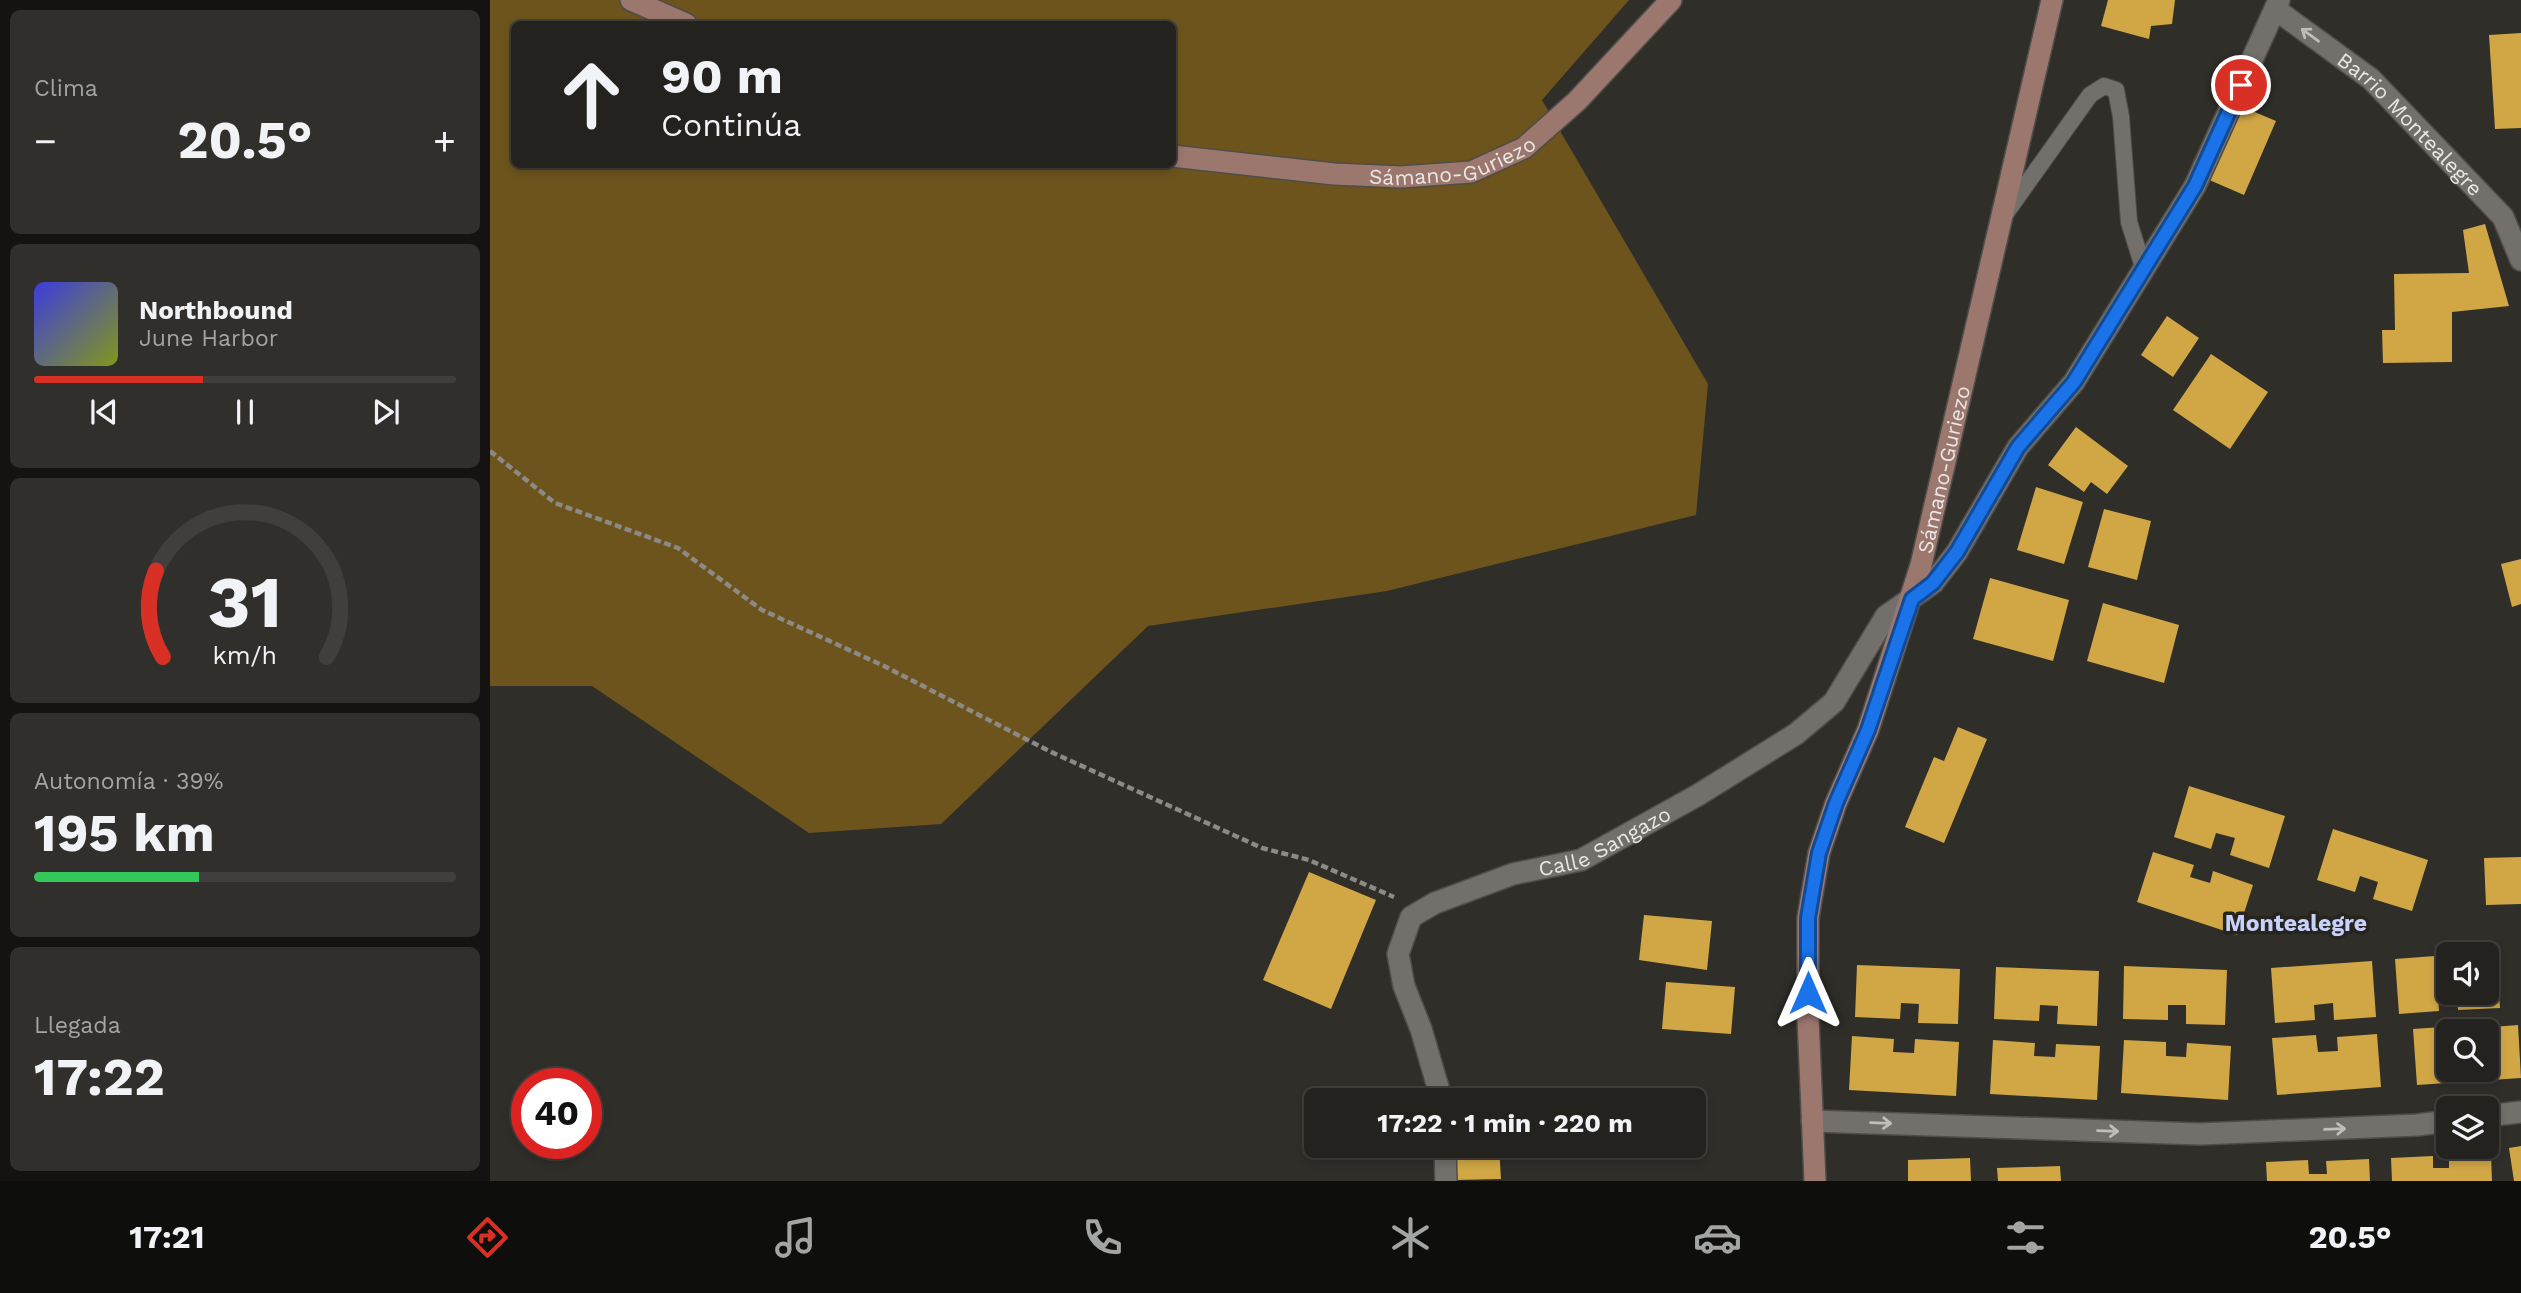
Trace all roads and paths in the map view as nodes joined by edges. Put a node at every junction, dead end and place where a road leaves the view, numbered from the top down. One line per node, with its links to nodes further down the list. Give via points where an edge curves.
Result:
1 (631, 0): 5 (street)
2 (1671, 0): 6 (street, Sámano-Guriezo, via 1577,101 1524,148 1471,172 1401,177 1334,174)
3 (2052, 0): 7 (street, Sámano-Guriezo)
4 (2277, 5): 8 (street, Barrio Montealegre, one-way to 4, via 2503,217 2371,79); 9 (street, Calle Sangazo, via 2195,186)
5 (679, 21)
6 (1176, 156)
7 (1998, 223): 9 (lane, via 2090,95 2104,86 2116,90 2129,222); 11 (street, Sámano-Guriezo)
8 (2521, 260)
9 (2144, 270): 11 (street, Calle Sangazo, via 2074,382 2018,447 1957,552 1933,583)
10 (490, 451): 12 (path, via 555,503 678,548 762,610 884,666 1049,751 1262,848 1309,860)
11 (1912, 599): 12 (street, Calle Sangazo, via 1886,615 1834,702 1796,734 1581,860 1513,874); 16 (street, Sámano-Guriezo, via 1868,730 1819,853 1808,918)
12 (1423, 910): 13 (street, Calle Sangazo, via 1411,916 1398,954)
13 (1438, 1088)
14 (2521, 1111): 15 (street)
15 (2499, 1114)
16 (1812, 1121): 17 (street, one-way to 17, via 2200,1135); 20 (street, Sámano-Guriezo)
17 (2436, 1123)
18 (1445, 1158): 19 (street)
19 (1446, 1181)
20 (1815, 1181)

